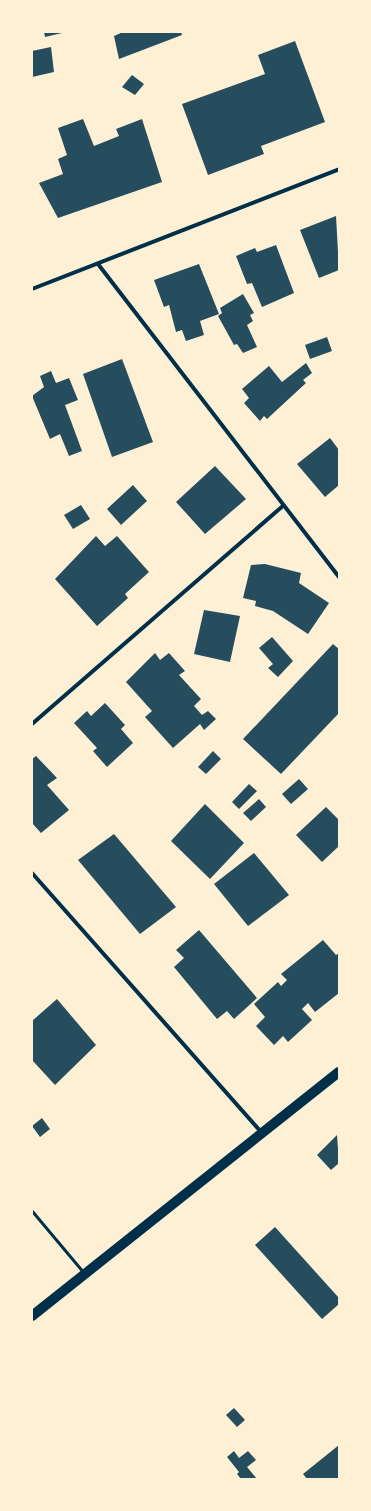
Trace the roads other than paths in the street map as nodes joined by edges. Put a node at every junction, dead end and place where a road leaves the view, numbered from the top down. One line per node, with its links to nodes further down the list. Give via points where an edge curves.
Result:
1 (339, 169): 2 (street)
2 (98, 264): 3 (street); 4 (street)
3 (32, 289)
4 (283, 506): 5 (street); 6 (street)
5 (339, 577)
6 (32, 724)
7 (32, 873): 9 (street)
8 (339, 1072): 9 (main road)
9 (262, 1133): 11 (main road)
10 (32, 1211): 11 (lane)
11 (86, 1275): 12 (main road)
12 (32, 1316)

